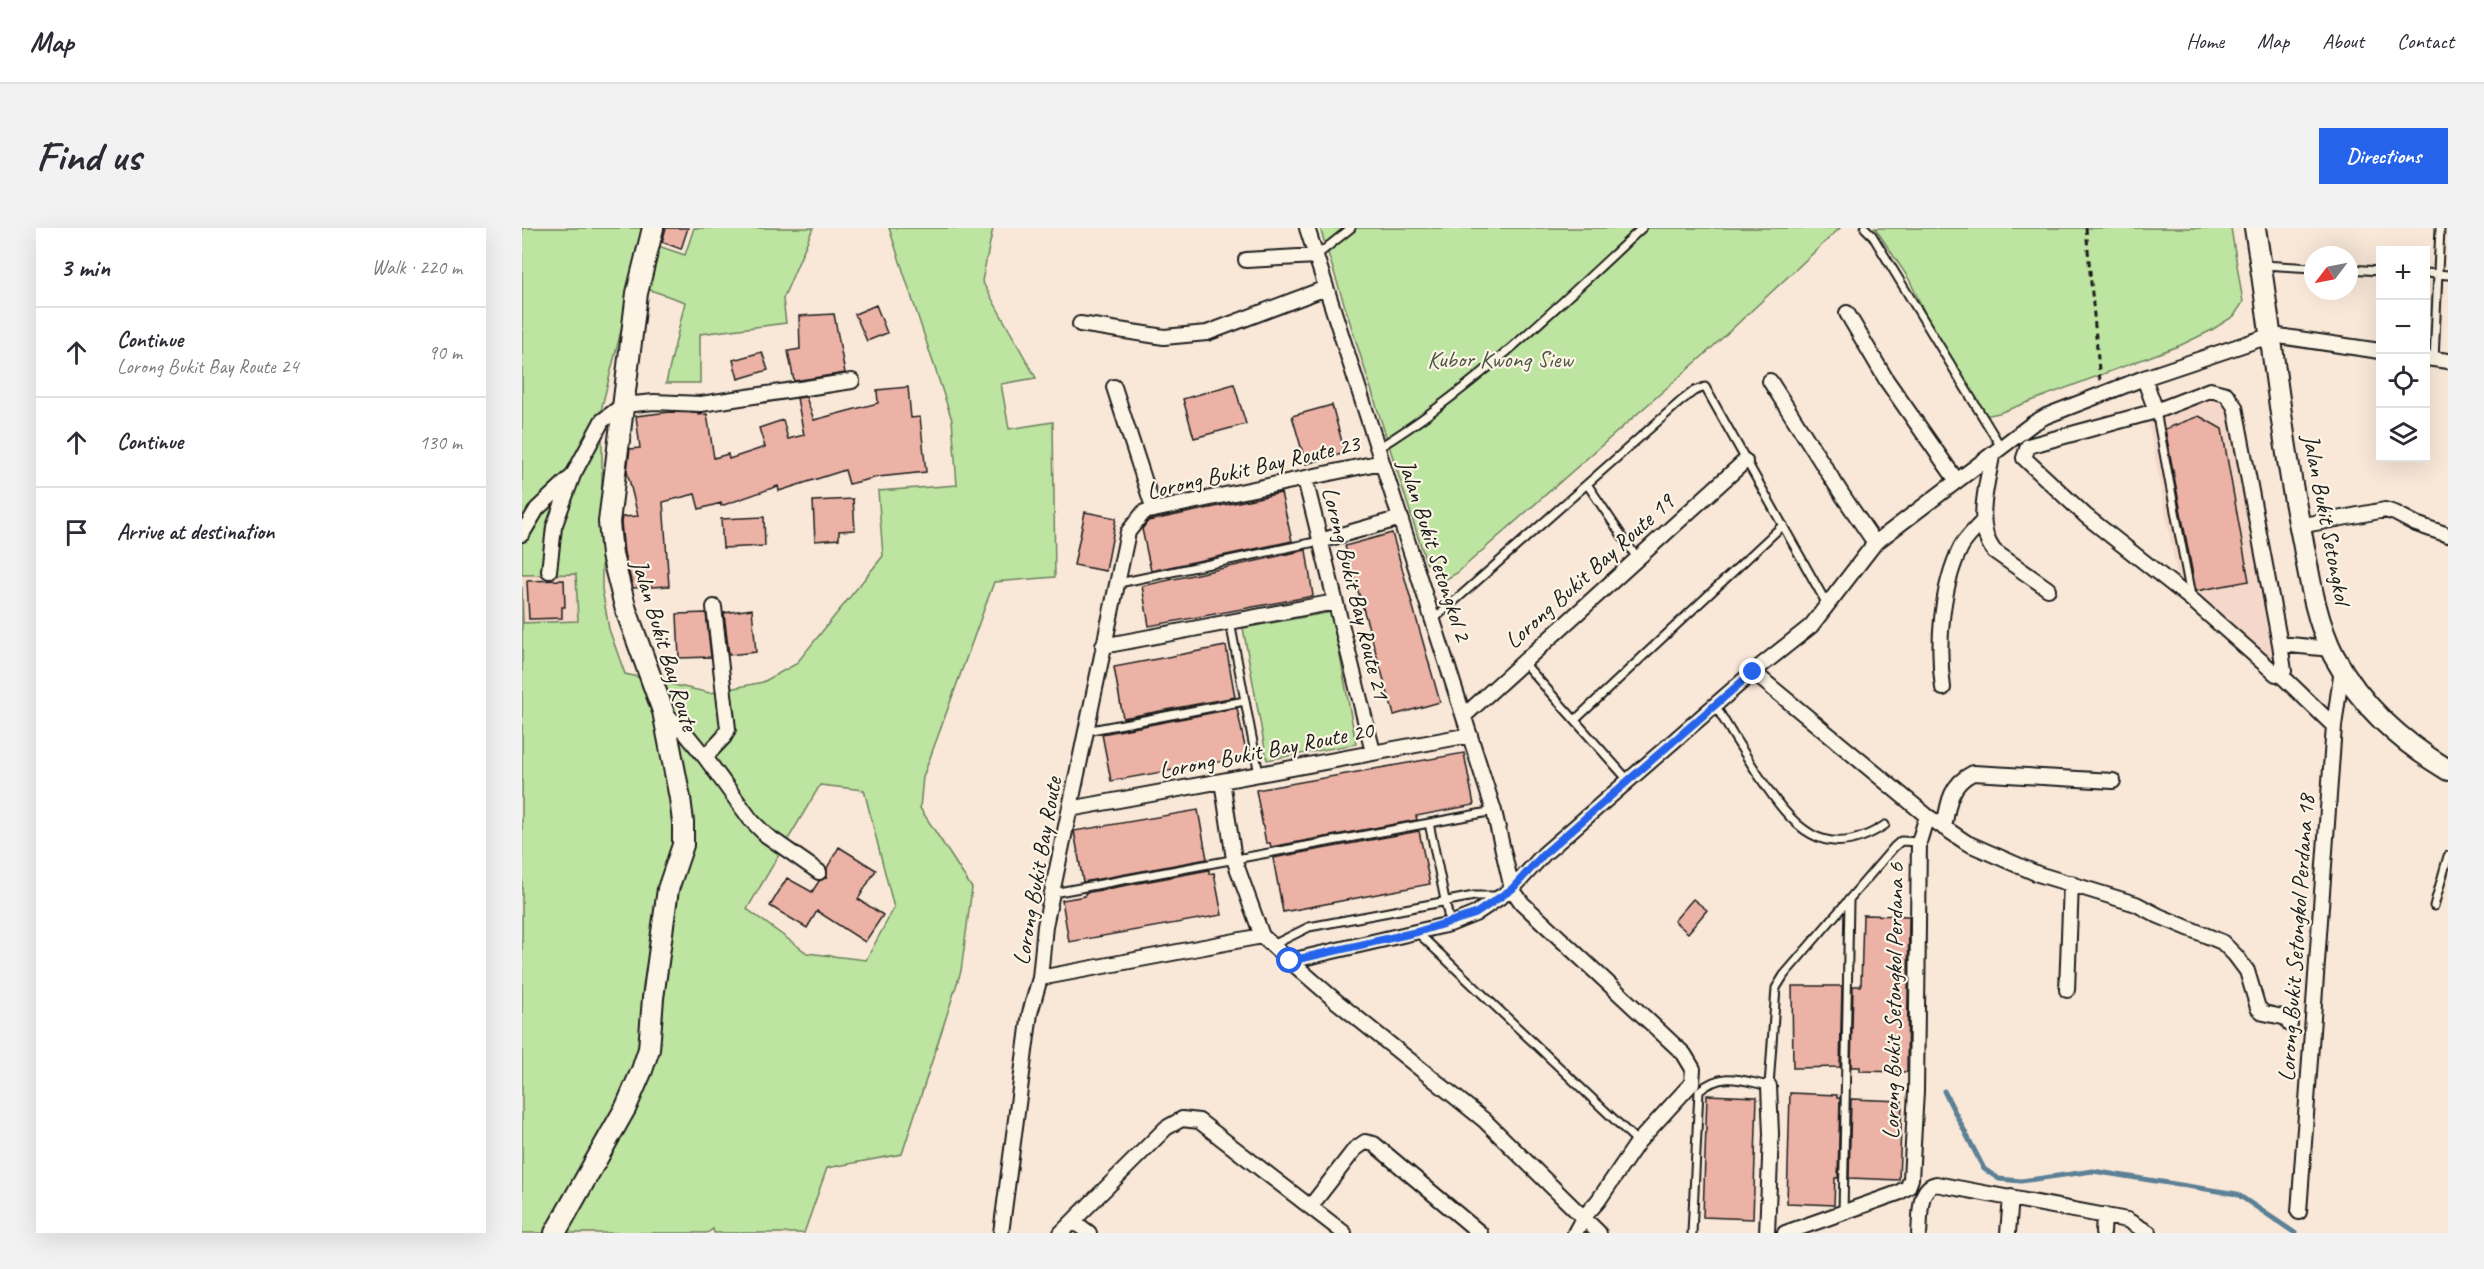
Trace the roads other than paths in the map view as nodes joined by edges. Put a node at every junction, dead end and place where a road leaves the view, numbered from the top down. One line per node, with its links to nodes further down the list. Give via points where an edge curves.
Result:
1 (653, 228): 27 (street, Jalan Bukit Bay Route, via 637,294)
2 (1307, 228): 8 (street, Jalan Bukit Setongkol 2)
3 (1351, 228): 8 (lane)
4 (1642, 228): 30 (lane, via 1496,359)
5 (1865, 228): 29 (lane, via 1927,323)
6 (2255, 228): 10 (street, Jalan Bukit Setongkol)
7 (2440, 228): 15 (lane)
8 (1316, 256): 9 (street); 17 (street, Jalan Bukit Setongkol 2)
9 (1246, 260)
10 (2261, 265): 11 (lane); 20 (street, Jalan Bukit Setongkol)
11 (2304, 267)
12 (2358, 270): 13 (lane)
13 (2376, 271)
14 (2430, 273): 15 (lane)
15 (2437, 274): 16 (lane); 22 (lane)
16 (2448, 275)
17 (1326, 288): 19 (street, via 1208,333 1164,337); 30 (street, Jalan Bukit Setongkol 2)
18 (1848, 313): 34 (street, via 1887,381)
19 (1080, 324)
20 (2272, 335): 21 (street); 23 (street); 41 (street, Jalan Bukit Setongkol)
21 (2376, 350)
22 (2436, 360)
23 (2144, 378): 28 (street); 29 (street, via 2046,416)
24 (852, 381): 27 (street, via 701,404)
25 (1770, 381): 45 (street)
26 (1114, 387): 36 (street)
27 (623, 405): 32 (street, via 602,421); 66 (street, Jalan Bukit Bay Route, via 609,522 612,555 626,610)
28 (2156, 411): 50 (lane); 50 (street, via 2028,446 2024,458 2086,516); 56 (street, via 2210,390 2226,394 2235,406)
29 (1996, 452): 34 (street); 39 (street)
30 (1380, 455): 33 (street, Lorong Bukit Bay Route 23); 37 (street, Jalan Bukit Setongkol 2)
31 (1744, 460): 35 (lane, via 1705,387 1681,401); 40 (lane); 46 (street, Lorong Bukit Bay Route 19)
32 (573, 475): 42 (street, via 537,509); 47 (street, via 554,527)
33 (1305, 479): 36 (street, Lorong Bukit Bay Route 23); 44 (street, Lorong Bukit Bay Route 21)
34 (1957, 481): 45 (street)
35 (1587, 484): 46 (lane); 54 (lane)
36 (1154, 510): 38 (street, Lorong Bukit Bay Route 23, via 1144,512)
37 (1401, 518): 44 (street); 54 (street, Jalan Bukit Setongkol 2)
38 (1136, 521): 48 (street, Lorong Bukit Bay Route, via 1128,532)
39 (1982, 522): 49 (street, via 1994,551); 63 (street, via 1962,546 1947,594 1941,624)
40 (1784, 525): 52 (lane); 68 (lane)
41 (2299, 526): 43 (street, via 2385,510); 58 (street, Jalan Bukit Setongkol, via 2314,599)
42 (522, 534)
43 (2448, 535)
44 (1320, 541): 48 (lane); 51 (street, Lorong Bukit Bay Route 21)
45 (1875, 543): 52 (street)
46 (1637, 558): 59 (street, Lorong Bukit Bay Route 19)
47 (549, 571)
48 (1119, 583): 57 (street, Lorong Bukit Bay Route)
49 (2048, 589)
50 (2191, 599): 62 (street)
51 (1335, 602): 55 (street); 72 (street, Lorong Bukit Bay Route 21)
52 (1828, 606): 61 (street, via 1811,626)
53 (714, 607): 73 (street, via 728,729)
54 (1433, 620): 67 (street, Jalan Bukit Setongkol 2)
55 (1230, 622): 57 (street); 64 (lane)
56 (2280, 644): 58 (street); 62 (street, via 2284,671)
57 (1103, 646): 70 (street, Lorong Bukit Bay Route)
58 (2331, 649): 60 (street, Jalan Bukit Setongkol)
59 (1522, 662): 67 (street, Lorong Bukit Bay Route 19); 68 (lane)
60 (2342, 669): 69 (street, Lorong Bukit Setongkol Perdana 18); 74 (street, Jalan Bukit Setongkol, via 2364,702 2394,733)
61 (1753, 672): 65 (street); 81 (street)
62 (2280, 674): 69 (street)
63 (1943, 688)
64 (1245, 700): 70 (lane); 75 (lane)
65 (1715, 705): 77 (street); 83 (lane, via 1780,808 1806,832 1850,842)
66 (663, 711): 73 (street); 111 (street, Jalan Bukit Bay Route, via 681,798 683,844 668,890 649,1049 627,1107)
67 (1465, 715): 71 (street, Jalan Bukit Setongkol 2)
68 (1575, 720): 77 (lane)
69 (2334, 726): 106 (street, Lorong Bukit Setongkol Perdana 18)
70 (1086, 731): 79 (street, Lorong Bukit Bay Route)
71 (1470, 735): 72 (street, Lorong Bukit Bay Route 20); 80 (street, Jalan Bukit Setongkol 2)
72 (1373, 753): 75 (street, Lorong Bukit Bay Route 20)
73 (705, 757): 88 (street, via 751,820)
74 (2448, 770)
75 (1259, 774): 76 (street, Lorong Bukit Bay Route 20)
76 (1222, 780): 79 (street, Lorong Bukit Bay Route 20); 87 (street)
77 (1629, 780): 90 (street)
78 (2113, 781): 84 (street, via 1973,773 1962,778 1950,796)
79 (1070, 809): 91 (street, Lorong Bukit Bay Route)
80 (1494, 811): 82 (lane); 90 (street, Jalan Bukit Setongkol 2)
81 (1927, 816): 84 (street); 85 (street, Lorong Bukit Setongkol Perdana 6)
82 (1429, 823): 87 (lane); 92 (lane)
83 (1885, 825)
84 (1944, 828): 89 (street, via 1979,850)
85 (1919, 842): 93 (lane, via 1901,841 1894,846); 107 (street, Lorong Bukit Setongkol Perdana 6, via 1911,1179 1908,1187 1898,1193)
86 (2448, 856): 94 (lane)
87 (1234, 859): 91 (lane); 97 (street)
88 (819, 872)
89 (2071, 883): 100 (street); 101 (street, via 2136,904 2222,942 2247,970 2258,1008 2287,1018)
90 (1506, 892): 92 (lane); 95 (street, via 1475,914); 103 (street, via 1684,1054 1693,1069 1692,1083)
91 (1053, 893): 99 (street, Lorong Bukit Bay Route)
92 (1446, 901): 95 (lane); 97 (lane, via 1309,927)
93 (1849, 901): 102 (lane, via 1776,988); 107 (lane)
94 (2434, 906)
95 (1450, 924): 96 (street)
96 (1417, 932): 98 (street); 103 (lane)
97 (1267, 940): 98 (street); 99 (street)
98 (1290, 961): 109 (street, via 1484,1120)
99 (1040, 978): 112 (street, Lorong Bukit Bay Route, via 1030,1013)
100 (2067, 990)
101 (2290, 1024)
102 (1769, 1086): 119 (lane, via 1729,1078 1711,1082 1699,1091); 120 (street)
103 (1638, 1143): 109 (street)
104 (2011, 1197): 108 (street); 122 (street, via 1929,1185 1924,1191); 123 (street)
105 (1310, 1207): 110 (street, via 1199,1121 1182,1119 1166,1128); 115 (street); 116 (street, via 1355,1149 1365,1142 1374,1144)
106 (2299, 1212)
107 (1843, 1214): 121 (street)
108 (2104, 1215): 124 (street); 125 (street, via 2127,1220)
109 (1583, 1218): 117 (street); 118 (street)
110 (1073, 1221): 113 (street); 114 (street)
111 (555, 1233)
112 (1001, 1233)
113 (1060, 1233)
114 (1089, 1233)
115 (1344, 1233)
116 (1480, 1233)
117 (1575, 1233)
118 (1599, 1233)
119 (1692, 1233)
120 (1767, 1233)
121 (1785, 1233)
122 (1919, 1233)
123 (2008, 1233)
124 (2103, 1233)
125 (2149, 1233)

